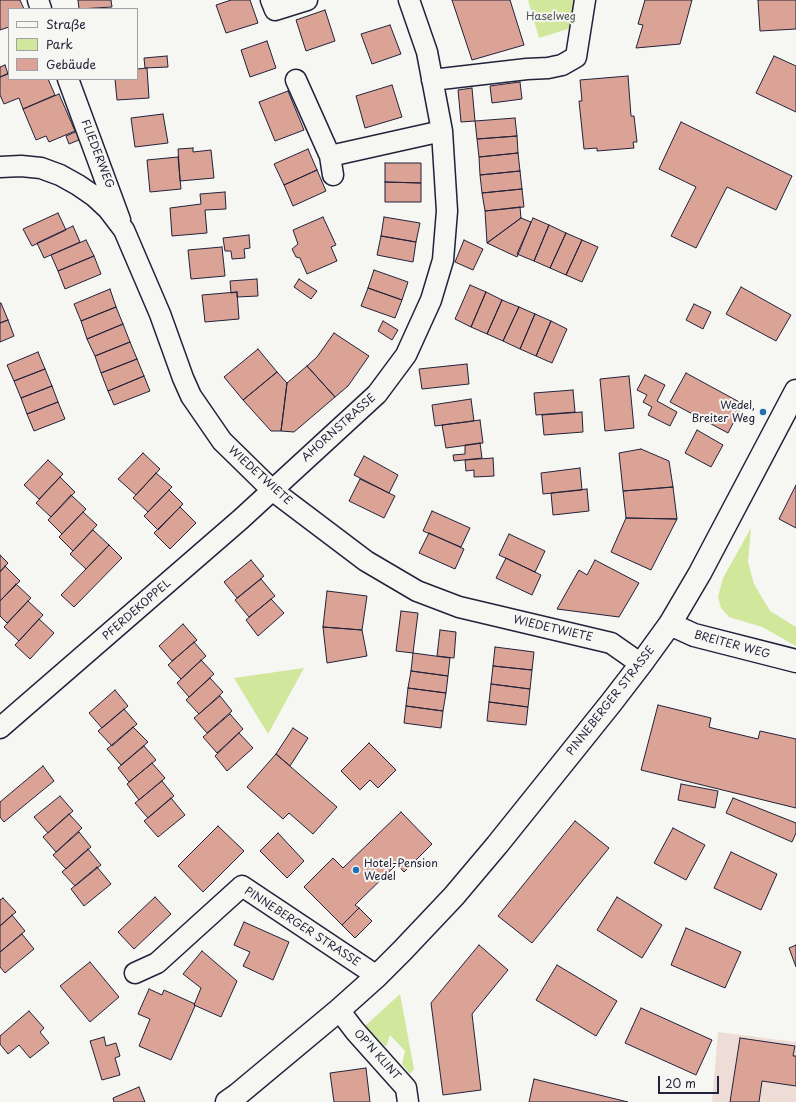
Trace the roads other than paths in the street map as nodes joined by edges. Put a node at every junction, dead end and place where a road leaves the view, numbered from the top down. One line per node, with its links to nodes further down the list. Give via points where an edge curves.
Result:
1 (271, 0): 2 (street, via 276,10)
2 (307, 0)
3 (395, 0): 5 (street, AHORNSTRASSE)
4 (585, 0): 8 (street, via 576,57 562,65)
5 (412, 6): 8 (street, AHORNSTRASSE, via 427,52)
6 (68, 80): 11 (street, FLIEDERWEG)
7 (296, 80): 9 (street, via 332,166)
8 (432, 80): 9 (street, AHORNSTRASSE)
9 (442, 131): 13 (street, AHORNSTRASSE, via 447,211 443,260 431,300 406,355 377,394)
10 (0, 167): 11 (street, WIEDETWIETE, via 41,168 78,185 108,209)
11 (124, 230): 13 (street, WIEDETWIETE, via 191,396 222,441)
12 (796, 391): 14 (main road, PINNEBERGER STRASSE, via 700,573)
13 (272, 490): 16 (street, WIEDETWIETE, via 366,561 418,591 459,607 611,643); 17 (street, PFERDEKOPPEL, via 206,551)
14 (670, 624): 15 (main road, BREITER WEG, via 694,635); 16 (main road, PINNEBERGER STRASSE)
15 (796, 661)
16 (641, 664): 19 (main road, PINNEBERGER STRASSE, via 454,896)
17 (0, 728)
18 (135, 973): 19 (street, PINNEBERGER STRASSE, via 157,963 242,886)
19 (377, 976): 20 (main road, PINNEBERGER STRASSE)
20 (338, 1010): 21 (main road, PINNEBERGER STRASSE); 22 (street, OP'N KLINT, via 406,1088)
21 (227, 1102)
22 (408, 1102)

